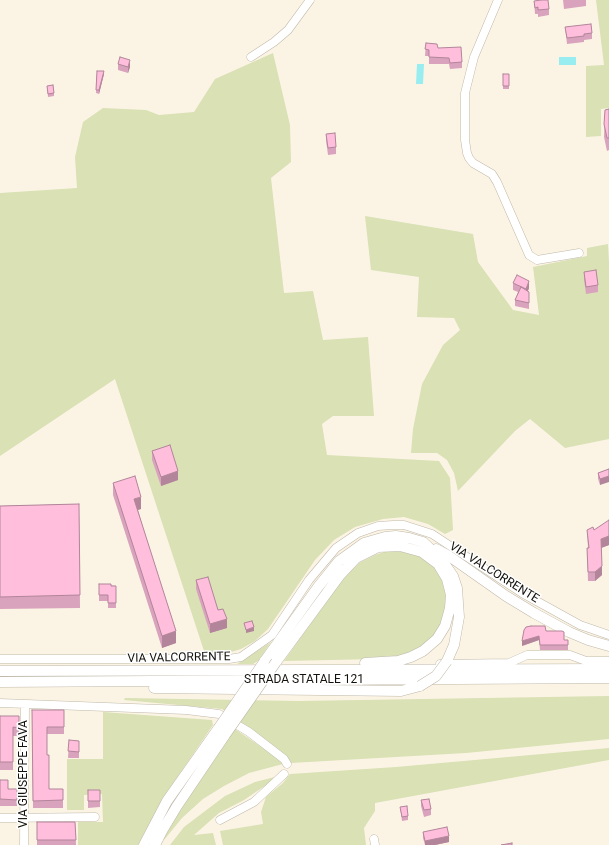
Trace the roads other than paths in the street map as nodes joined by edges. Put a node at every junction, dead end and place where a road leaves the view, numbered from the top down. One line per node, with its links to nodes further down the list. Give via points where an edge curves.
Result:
1 (310, 0): 3 (street, via 288,30)
2 (498, 0): 4 (street, via 474,57 465,93 465,140 469,158 492,174 497,182 529,255 537,260)
3 (251, 57)
4 (579, 253)
5 (423, 542): 7 (main road, via 449,556 506,596 540,616 569,632); 16 (main road, bridge, via 448,567 457,588 459,604 458,629 447,661 436,676 420,686 401,691 309,691 79,687); 19 (main road, bridge, via 384,536 364,543 339,561 264,662)
6 (609, 635): 8 (street, VIA VALCORRENTE, via 580,625 522,593 432,534 404,525 393,525 378,526 358,533 336,548 272,635 241,657)
7 (609, 646)
8 (0, 659)
9 (609, 661): 10 (street, via 586,661 570,655 527,655 509,663 441,664)
10 (429, 669): 11 (main road, STRADA STATALE 121); 12 (main road, STRADA STATALE 121)
11 (609, 669)
12 (252, 670): 13 (main road, STRADA STATALE 121); 19 (main road, bridge, via 284,664 398,661 423,652 437,639 445,626 451,595 447,579 438,564 422,552 400,546 378,547 356,558 340,575 276,662)
13 (0, 671)
14 (609, 678): 16 (main road, STRADA STATALE 121)
15 (0, 682): 16 (main road, STRADA STATALE 121)
16 (20, 682)
17 (0, 703): 18 (street)
18 (25, 704): 20 (street, via 186,710 219,714 249,732); 22 (street, VIA GIUSEPPE FAVA)
19 (221, 732): 27 (main road, via 167,801); 28 (main road)
20 (287, 764)
21 (284, 774): 25 (street, via 254,802)
22 (24, 817): 23 (street); 24 (street); 26 (street, VIA GIUSEPPE FAVA)
23 (95, 817)
24 (0, 818)
25 (220, 820)
26 (24, 845)
27 (144, 845)
28 (155, 845)

